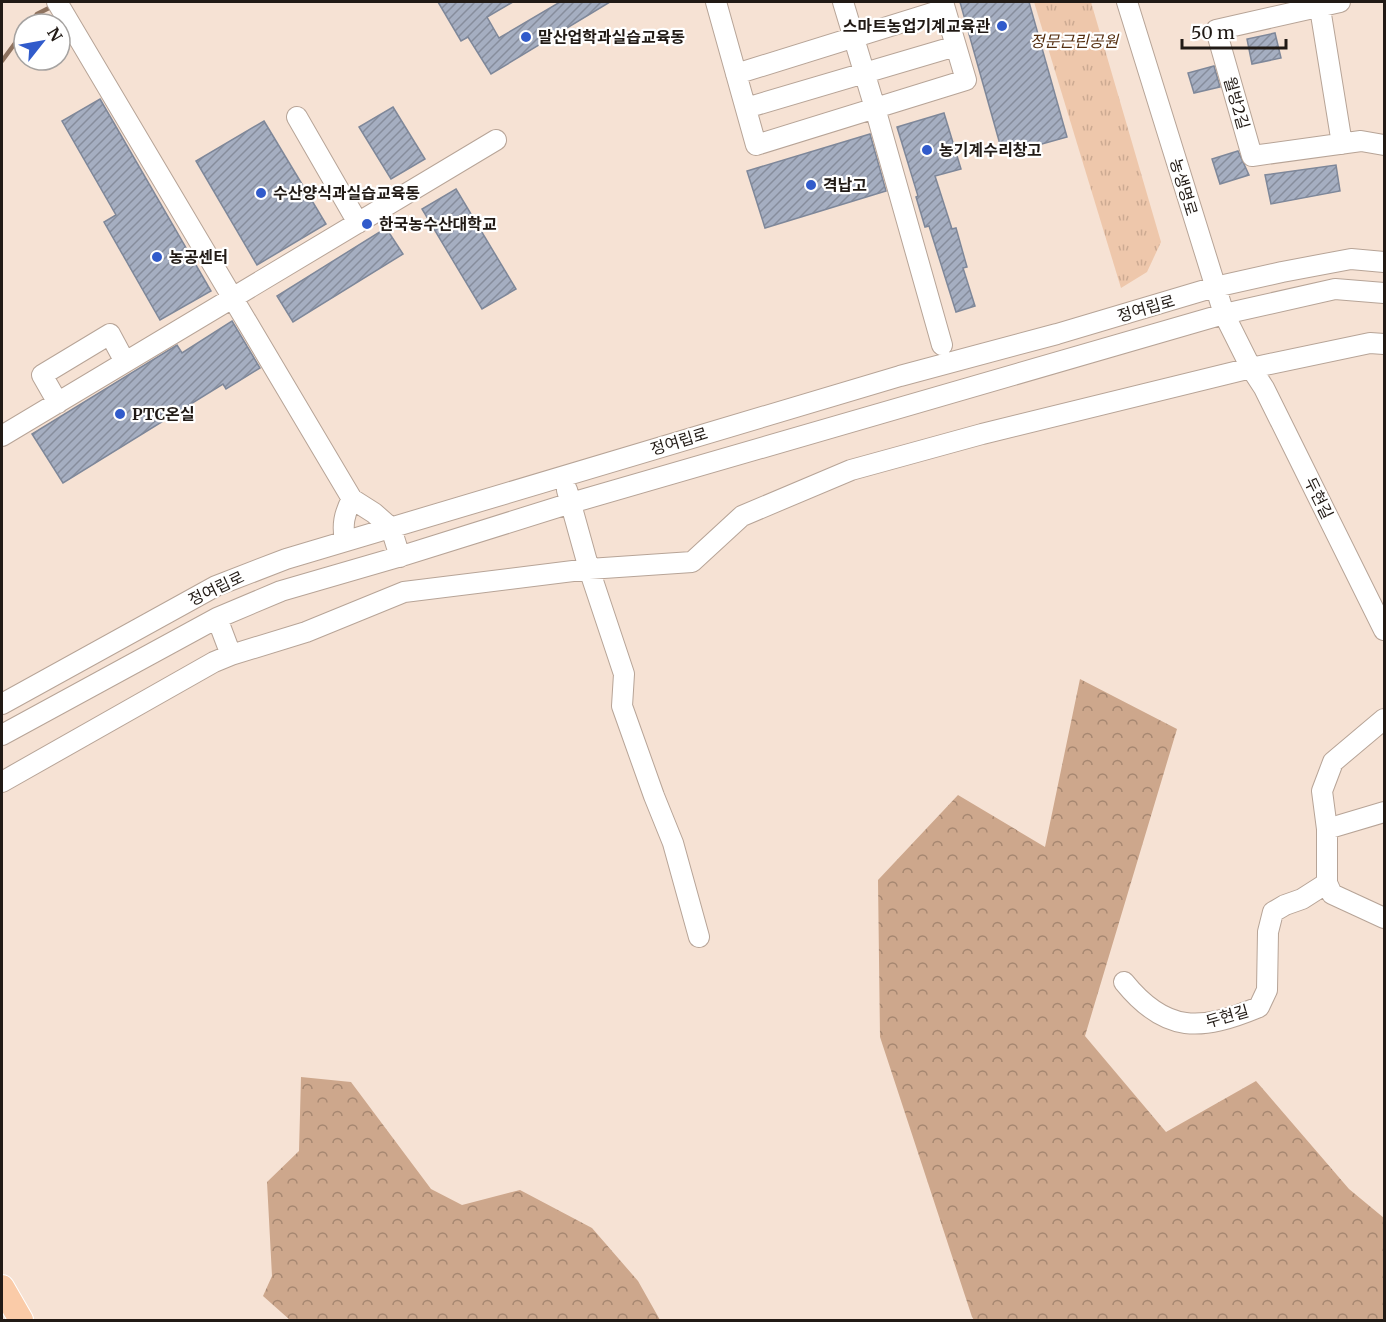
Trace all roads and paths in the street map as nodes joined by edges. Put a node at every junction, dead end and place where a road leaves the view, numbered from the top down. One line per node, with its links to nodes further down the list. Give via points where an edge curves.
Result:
1 (57, 2): 22 (street)
2 (716, 2): 11 (street)
3 (843, 2): 8 (street)
4 (1127, 2): 20 (street, 농생명로)
5 (1340, 2): 6 (street, 월방2길)
6 (1320, 4): 16 (street); 16 (street, 월방2길, via 1216,30 1252,156)
7 (944, 5): 8 (street); 9 (street)
8 (854, 37): 10 (street); 11 (street)
9 (956, 46): 10 (street); 13 (street, via 966,80)
10 (864, 73): 12 (street); 13 (street)
11 (736, 74): 12 (street)
12 (746, 108): 13 (street, via 756,145)
13 (875, 108): 25 (street)
14 (297, 117): 18 (street)
15 (496, 140): 18 (street)
16 (1342, 144): 17 (street, 월방2길, via 1361,141)
17 (1384, 145)
18 (358, 223): 22 (street)
19 (1384, 262): 20 (street, 정여립로, via 1351,259)
20 (1215, 288): 23 (street, 농생명로); 26 (street, 정여립로)
21 (1384, 293): 23 (street, 정여립로, via 1335,289)
22 (232, 298): 27 (street); 33 (street)
23 (1224, 314): 28 (street, 농생명로); 34 (street, 정여립로)
24 (1384, 344): 28 (street, via 1370,343)
25 (942, 345): 26 (street, via 956,352 975,347); 29 (street, via 917,360)
26 (980, 355): 29 (street, 정여립로)
27 (125, 362): 30 (street); 30 (street, via 110,334 42,375)
28 (1251, 368): 38 (street, via 851,470 742,516 692,562); 40 (street, 두현길)
29 (913, 372): 32 (street, 정여립로)
30 (58, 403): 31 (street)
31 (2, 436)
32 (563, 476): 34 (street); 35 (street, 정여립로)
33 (352, 499): 35 (street); 36 (street, via 342,527)
34 (571, 503): 37 (street, 정여립로); 38 (street)
35 (391, 528): 36 (street, 정여립로); 37 (street)
36 (345, 541): 42 (street, 정여립로, via 216,586)
37 (400, 557): 39 (street, 정여립로, via 281,591)
38 (589, 569): 41 (street, via 404,592 306,632); 50 (street, via 624,674 622,706 673,843)
39 (217, 618): 41 (street, 정여립로); 44 (street, 정여립로)
40 (1384, 630)
41 (231, 655): 45 (street)
42 (2, 704)
43 (1384, 719): 47 (street, via 1333,762 1322,791)
44 (2, 735)
45 (2, 782)
46 (1384, 812): 47 (street)
47 (1327, 829): 48 (street)
48 (1327, 883): 49 (street, via 1332,894); 51 (street, 두현길, via 1273,912 1268,932 1267,990 1259,1007 1203,1025 1183,1024 1161,1016 1138,999)
49 (1384, 918)
50 (699, 937)
51 (1124, 982)
52 (2, 1287): 53 (main road)
53 (21, 1320)

